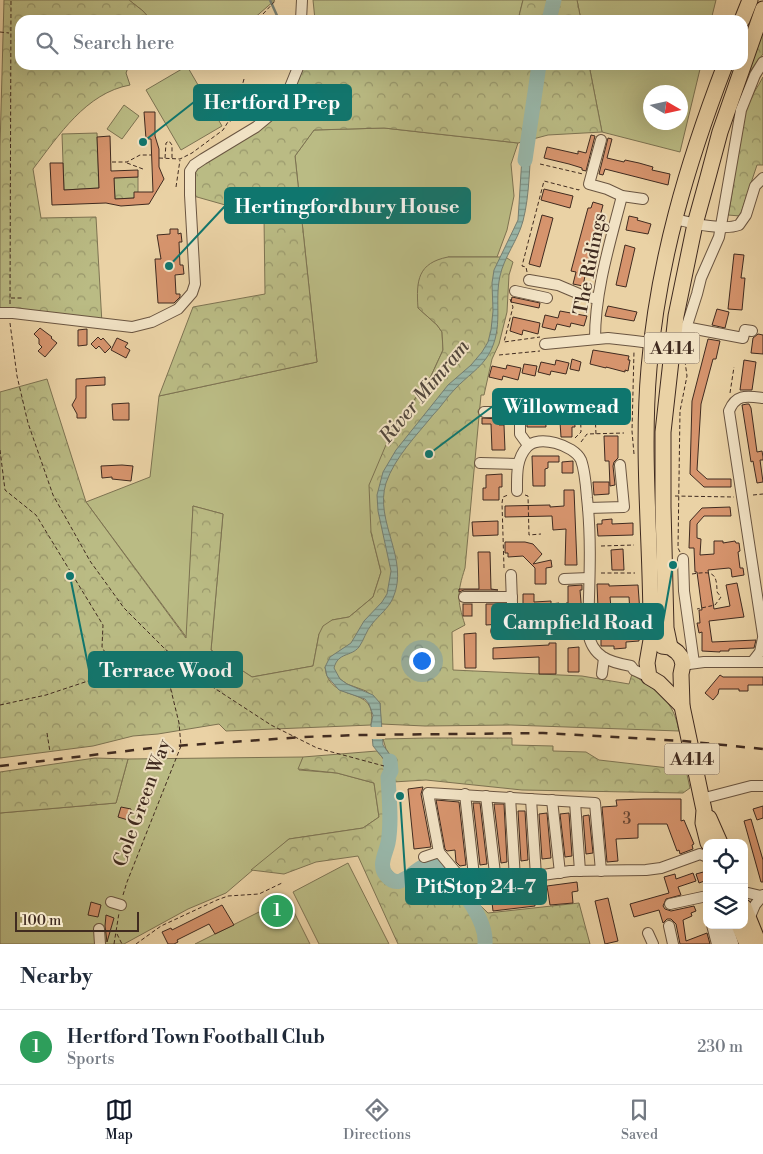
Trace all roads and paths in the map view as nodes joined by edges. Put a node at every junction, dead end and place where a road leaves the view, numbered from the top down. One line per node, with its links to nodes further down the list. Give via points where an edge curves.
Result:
1 (11, 0): 10 (path)
2 (276, 0): 6 (path)
3 (302, 0): 7 (street)
4 (750, 0): 8 (highway)
5 (763, 9): 11 (highway, A414)
6 (263, 14)
7 (301, 15)
8 (744, 15)
9 (0, 32): 10 (path)
10 (10, 33): 42 (path)
11 (748, 52)
12 (763, 62): 38 (street, via 741,110)
13 (296, 70): 47 (street, bridge, via 286,97 274,112 256,127 198,162 190,171 195,284 178,309 152,322 132,327)
14 (723, 70): 36 (highway, A414, via 687,170)
15 (742, 70): 37 (highway, A414, via 720,132)
16 (244, 78): 17 (path)
17 (242, 90): 18 (path, via 231,84); 20 (path)
18 (220, 91)
19 (265, 91): 20 (path)
20 (249, 101): 26 (path, via 247,112 228,122 224,130)
21 (601, 140): 31 (street)
22 (151, 155): 28 (path, via 140,155)
23 (159, 158): 24 (path)
24 (165, 158): 25 (path); 25 (path, via 169,141)
25 (172, 159): 26 (path)
26 (180, 159): 33 (path)
27 (112, 162): 28 (path)
28 (125, 162): 30 (path)
29 (540, 164): 31 (path)
30 (143, 169)
31 (588, 178): 34 (street, The Ridings); 39 (path, via 579,190 544,181 522,266 526,267)
32 (763, 178): 38 (street, via 755,186 742,223)
33 (176, 187)
34 (622, 196): 35 (street, The Ridings); 45 (street, The Ridings, via 606,253)
35 (643, 199)
36 (675, 219): 37 (street); 53 (highway, A414, via 661,281)
37 (695, 224): 38 (street); 54 (highway, A414, via 682,286)
38 (721, 226): 49 (street)
39 (531, 280): 41 (street); 45 (street, via 558,285)
40 (515, 291): 41 (street); 52 (path, via 512,291 510,301 513,307 504,342 542,336)
41 (530, 294): 44 (street)
42 (10, 298): 43 (path); 46 (path)
43 (24, 298)
44 (548, 298)
45 (598, 299): 51 (street, The Ridings)
46 (10, 306)
47 (0, 313)
48 (10, 320): 99 (path, via 28,423 53,495 90,561 124,608)
49 (686, 327): 50 (street, via 743,338 745,330); 54 (street)
50 (752, 331)
51 (595, 339): 52 (street); 53 (street)
52 (546, 344): 56 (path, via 545,351)
53 (652, 344): 54 (street); 100 (highway, A414, via 646,429 652,633)
54 (677, 344): 76 (path, via 687,376 680,411); 98 (highway, A414, via 662,432 666,628)
55 (635, 346): 69 (path)
56 (499, 355)
57 (734, 367): 61 (path)
58 (616, 391): 64 (path, via 594,392)
59 (759, 397): 61 (street, via 737,399)
60 (580, 399): 65 (path, via 581,432)
61 (732, 404): 77 (street, via 729,420)
62 (484, 412): 67 (street, via 520,412 520,434)
63 (624, 433): 64 (path)
64 (596, 434): 66 (path, via 587,434)
65 (576, 438)
66 (581, 442)
67 (528, 445): 71 (street); 78 (street, via 547,442 567,447 577,454)
68 (0, 450): 106 (path, via 5,490 36,515 103,625 102,647 111,663)
69 (634, 457)
70 (480, 463): 71 (street)
71 (518, 464): 73 (street)
72 (620, 465): 78 (street, via 624,507)
73 (517, 491): 79 (path, via 528,496 529,535); 85 (path, via 503,497 502,503 504,570)
74 (763, 494): 77 (path)
75 (670, 496): 76 (path)
76 (680, 496): 77 (path); 82 (path, via 678,548)
77 (742, 497): 97 (street)
78 (588, 508): 87 (street)
79 (541, 534)
80 (634, 545): 81 (path)
81 (601, 546)
82 (683, 560): 86 (street)
83 (601, 573): 84 (path)
84 (635, 573)
85 (511, 575): 89 (street)
86 (683, 575): 91 (street); 91 (path, via 711,573 721,597 715,605)
87 (589, 578): 88 (street); 92 (street)
88 (564, 579)
89 (512, 596): 90 (street); 95 (street)
90 (464, 597)
91 (687, 610): 105 (street)
92 (589, 615): 93 (street); 96 (street)
93 (624, 615)
94 (496, 631): 95 (street)
95 (513, 631): 96 (street)
96 (588, 632): 101 (street, via 594,650)
97 (763, 636): 102 (street)
98 (670, 647): 100 (highway, via 658,647); 105 (highway)
99 (165, 649): 104 (path); 113 (path, via 218,692 271,725 318,748)
100 (649, 655): 103 (street); 108 (highway, via 646,667)
101 (604, 658): 103 (street); 107 (street)
102 (758, 662): 105 (street)
103 (631, 666): 108 (street)
104 (156, 667): 106 (path); 143 (path, Cole Green Way, via 170,686 180,723 180,746 116,904)
105 (686, 667): 108 (highway, via 670,683); 110 (highway, A414)
106 (121, 670): 109 (path, via 46,695)
107 (602, 674)
108 (654, 680): 110 (highway)
109 (0, 705)
110 (682, 706): 121 (highway, A414)
111 (48, 733): 112 (path)
112 (50, 752)
113 (384, 766)
114 (763, 786): 121 (street, via 751,786)
115 (465, 794): 116 (street); 124 (street, via 428,793); 133 (street)
116 (486, 796): 117 (street); 131 (street)
117 (510, 798): 118 (street); 130 (street)
118 (531, 799): 119 (street); 129 (street)
119 (552, 800): 120 (street); 128 (street)
120 (575, 802): 126 (street, via 595,803); 127 (street)
121 (702, 805): 122 (highway, A414, via 711,820)
122 (710, 839)
123 (703, 850): 126 (street, via 661,868 629,872)
124 (439, 852): 125 (street); 133 (street, via 464,882)
125 (424, 857)
126 (601, 870): 127 (street)
127 (580, 871): 128 (street)
128 (560, 873): 129 (street)
129 (536, 876): 130 (street)
130 (515, 879): 131 (street)
131 (496, 882): 133 (street)
132 (282, 883): 148 (path, via 259,894 228,896 210,903 160,926)
133 (475, 885)
134 (748, 893): 135 (street)
135 (762, 896): 144 (street)
136 (703, 897): 137 (street)
137 (670, 904)
138 (670, 926): 150 (street)
139 (99, 929): 145 (street)
140 (713, 929): 151 (street)
141 (729, 929): 144 (street)
142 (648, 933): 149 (street)
143 (117, 934): 146 (path, Cole Green Way); 147 (path)
144 (741, 934)
145 (100, 944)
146 (114, 944)
147 (122, 944)
148 (136, 944)
149 (652, 944)
150 (673, 944)
151 (717, 944)

